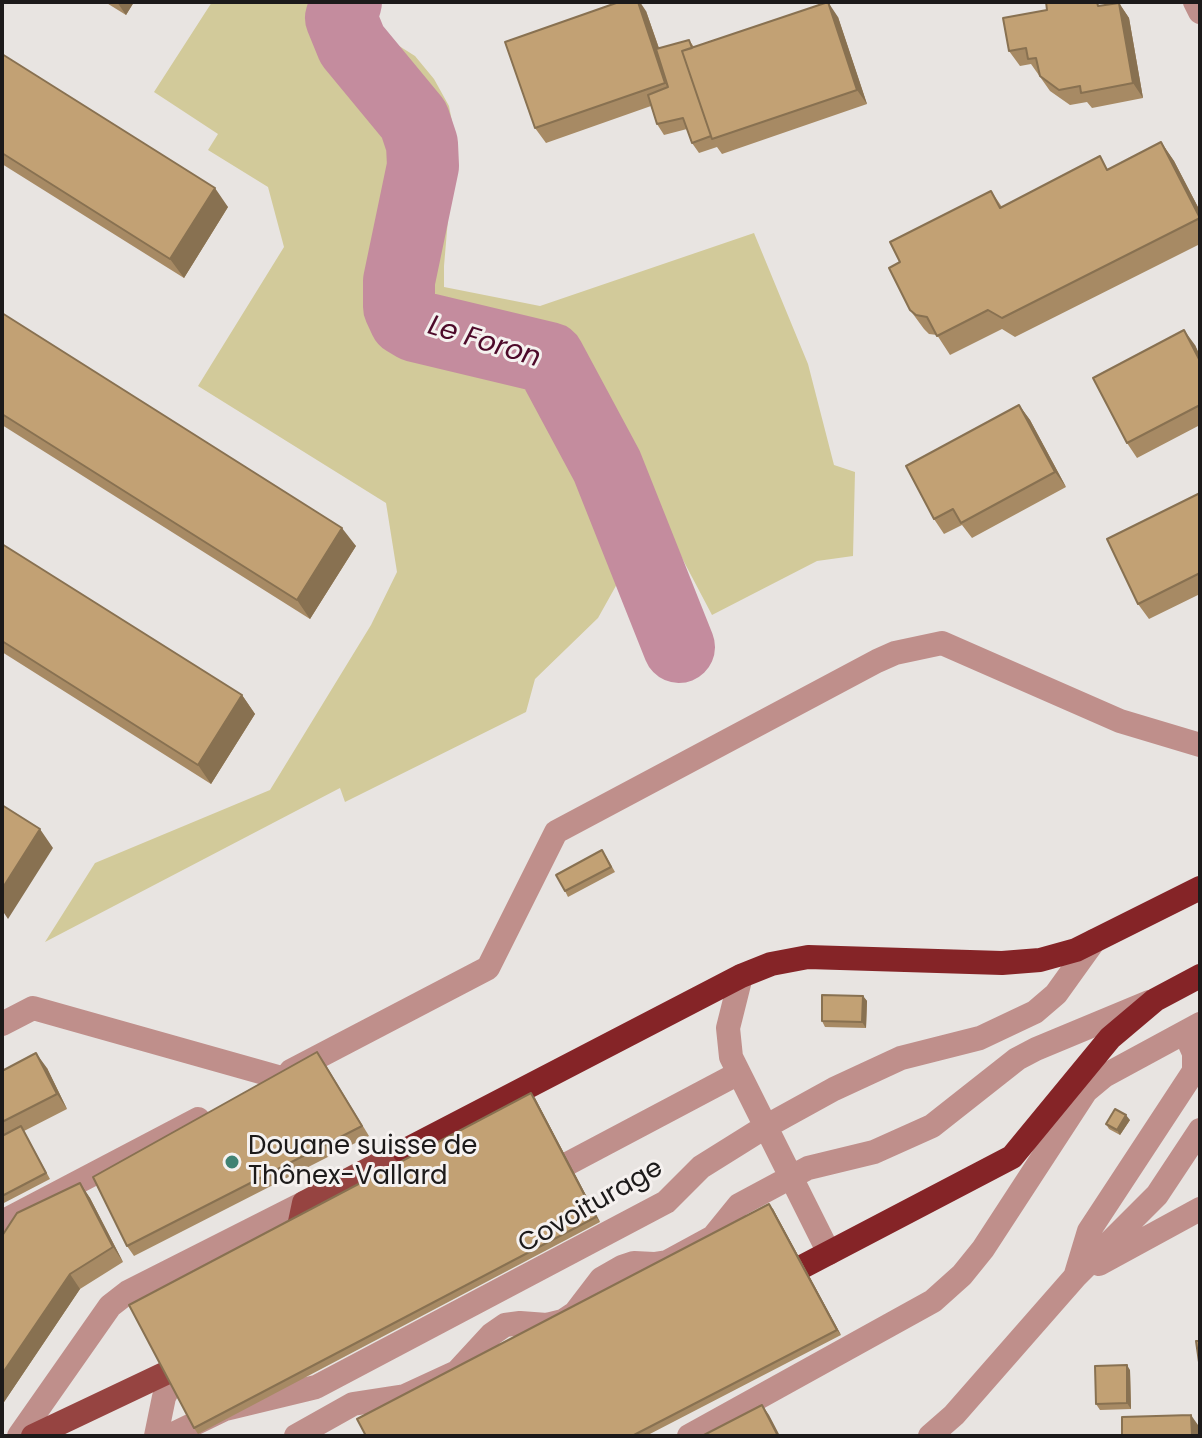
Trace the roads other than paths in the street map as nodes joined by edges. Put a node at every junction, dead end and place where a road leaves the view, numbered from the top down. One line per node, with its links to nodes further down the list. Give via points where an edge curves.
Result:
1 (1200, 745): 10 (lane, via 1108,716 942,643 895,653 556,832 488,968)
2 (1200, 888): 3 (highway)
3 (1094, 941): 4 (highway, via 1027,963 808,957); 13 (lane, Covoiturage, via 1056,994 1035,1012 980,1038 901,1058)
4 (741, 976): 9 (lane, via 727,1038); 16 (highway)
5 (1200, 976): 6 (highway)
6 (1155, 1000): 17 (highway, via 1098,1052); 19 (lane, via 1017,1059 932,1126 885,1148 813,1166)
7 (2, 1024): 10 (lane, via 33,1008)
8 (1192, 1028): 15 (lane, via 1094,1083); 24 (lane, via 1194,1071 1089,1231)
9 (739, 1073): 13 (lane); 18 (lane)
10 (278, 1077): 11 (lane)
11 (251, 1092)
12 (223, 1106): 22 (lane)
13 (765, 1127): 19 (lane); 30 (lane, Covoiturage, via 701,1167 666,1202 316,1387 225,1409)
14 (1200, 1130): 24 (lane, via 1157,1195)
15 (1056, 1134): 17 (lane); 32 (lane, via 983,1249 933,1301)
16 (404, 1151): 21 (main road)
17 (1012, 1157): 23 (highway)
18 (569, 1163)
19 (791, 1177): 23 (lane); 31 (lane, via 734,1208 709,1240 663,1263 627,1264 601,1279 563,1321 505,1325 457,1372 405,1396 353,1404)
20 (1200, 1209): 24 (lane)
21 (302, 1212): 27 (lane, via 128,1292 110,1306)
22 (2, 1222)
23 (829, 1253): 25 (highway)
24 (1075, 1277): 33 (lane)
25 (760, 1289)
26 (174, 1369): 28 (main road); 29 (lane)
27 (19, 1436)
28 (33, 1436)
29 (156, 1436)
30 (169, 1436)
31 (296, 1436)
32 (689, 1436)
33 (930, 1436)

